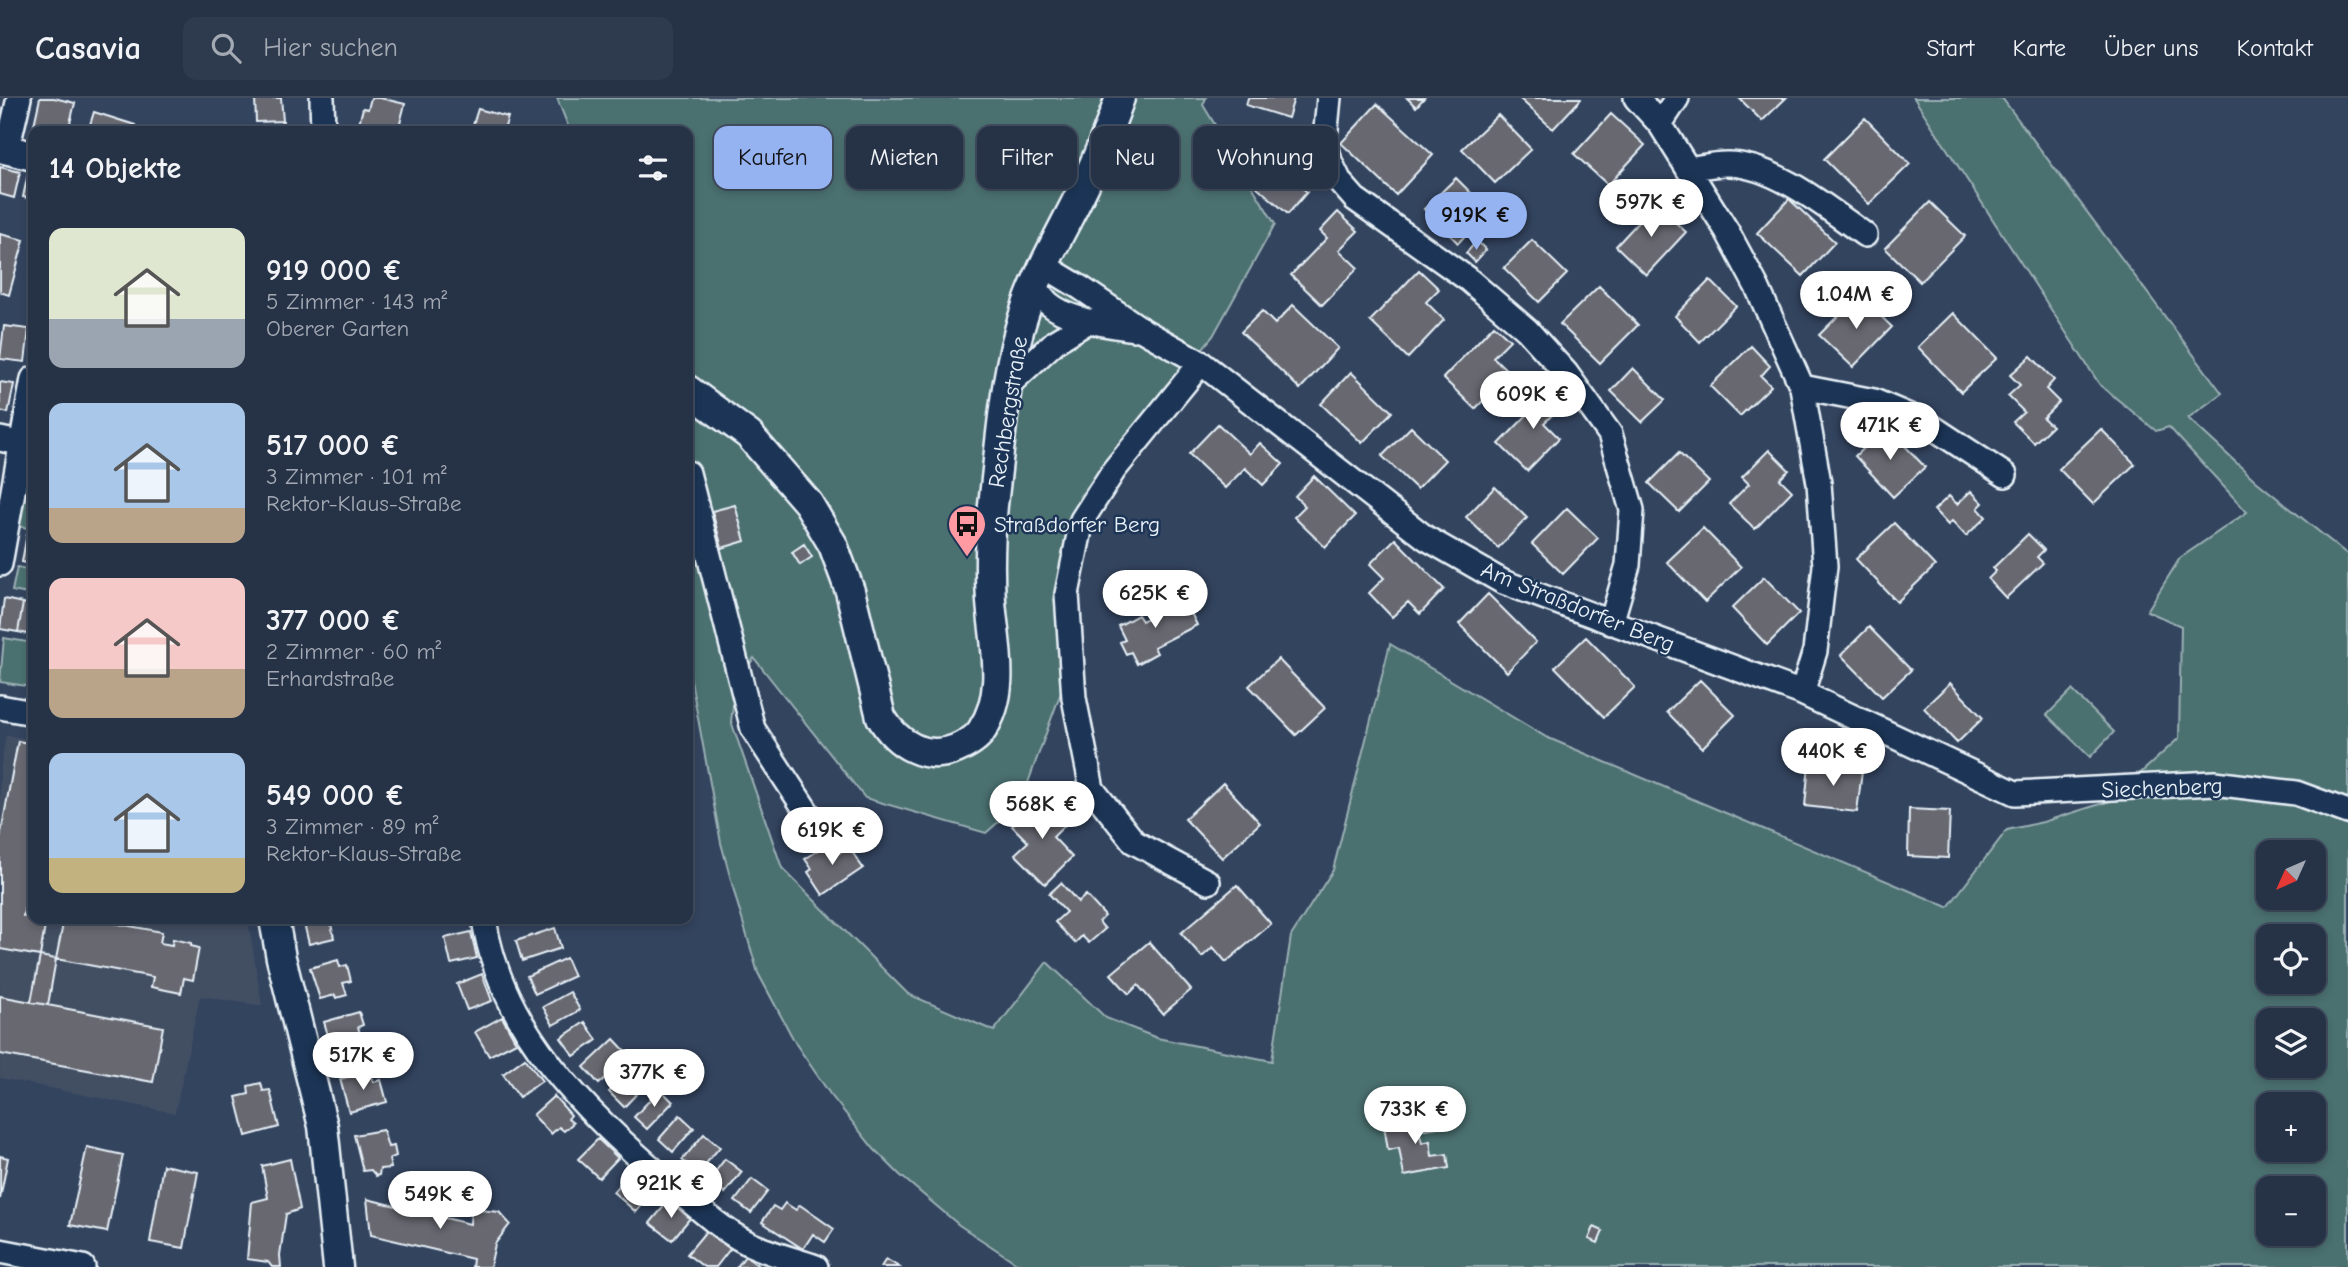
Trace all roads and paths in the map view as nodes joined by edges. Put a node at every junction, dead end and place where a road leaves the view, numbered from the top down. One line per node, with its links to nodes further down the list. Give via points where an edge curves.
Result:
1 (19, 98): 9 (street)
2 (322, 98): 8 (street)
3 (1120, 98): 12 (main road, Rechbergstraße, via 1087,181)
4 (1329, 98): 25 (street, via 1325,139 1340,182 1355,199 1469,280 1527,330 1566,373 1610,434 1632,510 1628,565)
5 (1636, 98): 7 (street)
6 (1677, 98): 7 (street)
7 (1660, 124): 10 (street)
8 (323, 126)
9 (13, 152)
10 (1688, 169): 11 (street, via 1728,163 1761,171 1795,186); 17 (street, via 1757,287)
11 (1865, 235)
12 (1038, 275): 13 (street, Am Straßdorfer Berg, via 1047,302); 14 (street, Am Straßdorfer Berg, via 1081,288); 16 (main road, Rechbergstraße, via 1023,315)
13 (1089, 321): 14 (street, Am Straßdorfer Berg); 16 (street, via 1056,341)
14 (1144, 331): 15 (street, Am Straßdorfer Berg)
15 (1201, 363): 25 (street, Am Straßdorfer Berg, via 1426,538 1503,582); 32 (street, via 1114,470 1082,520 1067,594 1074,698 1092,789 1134,842)
16 (1007, 386): 18 (main road, Rechbergstraße, via 991,529 998,688 981,732 965,745 931,754 899,740 881,717 850,591 833,545 808,503 749,435)
17 (1802, 387): 22 (street, via 1874,401 1926,424); 26 (street, via 1819,483 1825,566 1815,651)
18 (693, 394)
19 (28, 412): 21 (street)
20 (0, 439): 21 (street)
21 (23, 444): 24 (street)
22 (2005, 475)
23 (693, 493): 31 (street, via 753,730)
24 (0, 564)
25 (1611, 623): 26 (street, Am Straßdorfer Berg)
26 (1802, 692): 29 (street, Am Straßdorfer Berg)
27 (0, 707): 28 (street)
28 (28, 712)
29 (2015, 793): 30 (street, Siechenberg, via 2214,783 2296,793)
30 (2348, 812)
31 (818, 830)
32 (1208, 882)
33 (275, 924): 37 (main road, via 323,1126)
34 (485, 924): 38 (street, via 498,972 516,1011 541,1054 594,1116 695,1205 745,1242)
35 (0, 1251): 36 (street)
36 (83, 1267)
37 (338, 1267)
38 (816, 1267)

